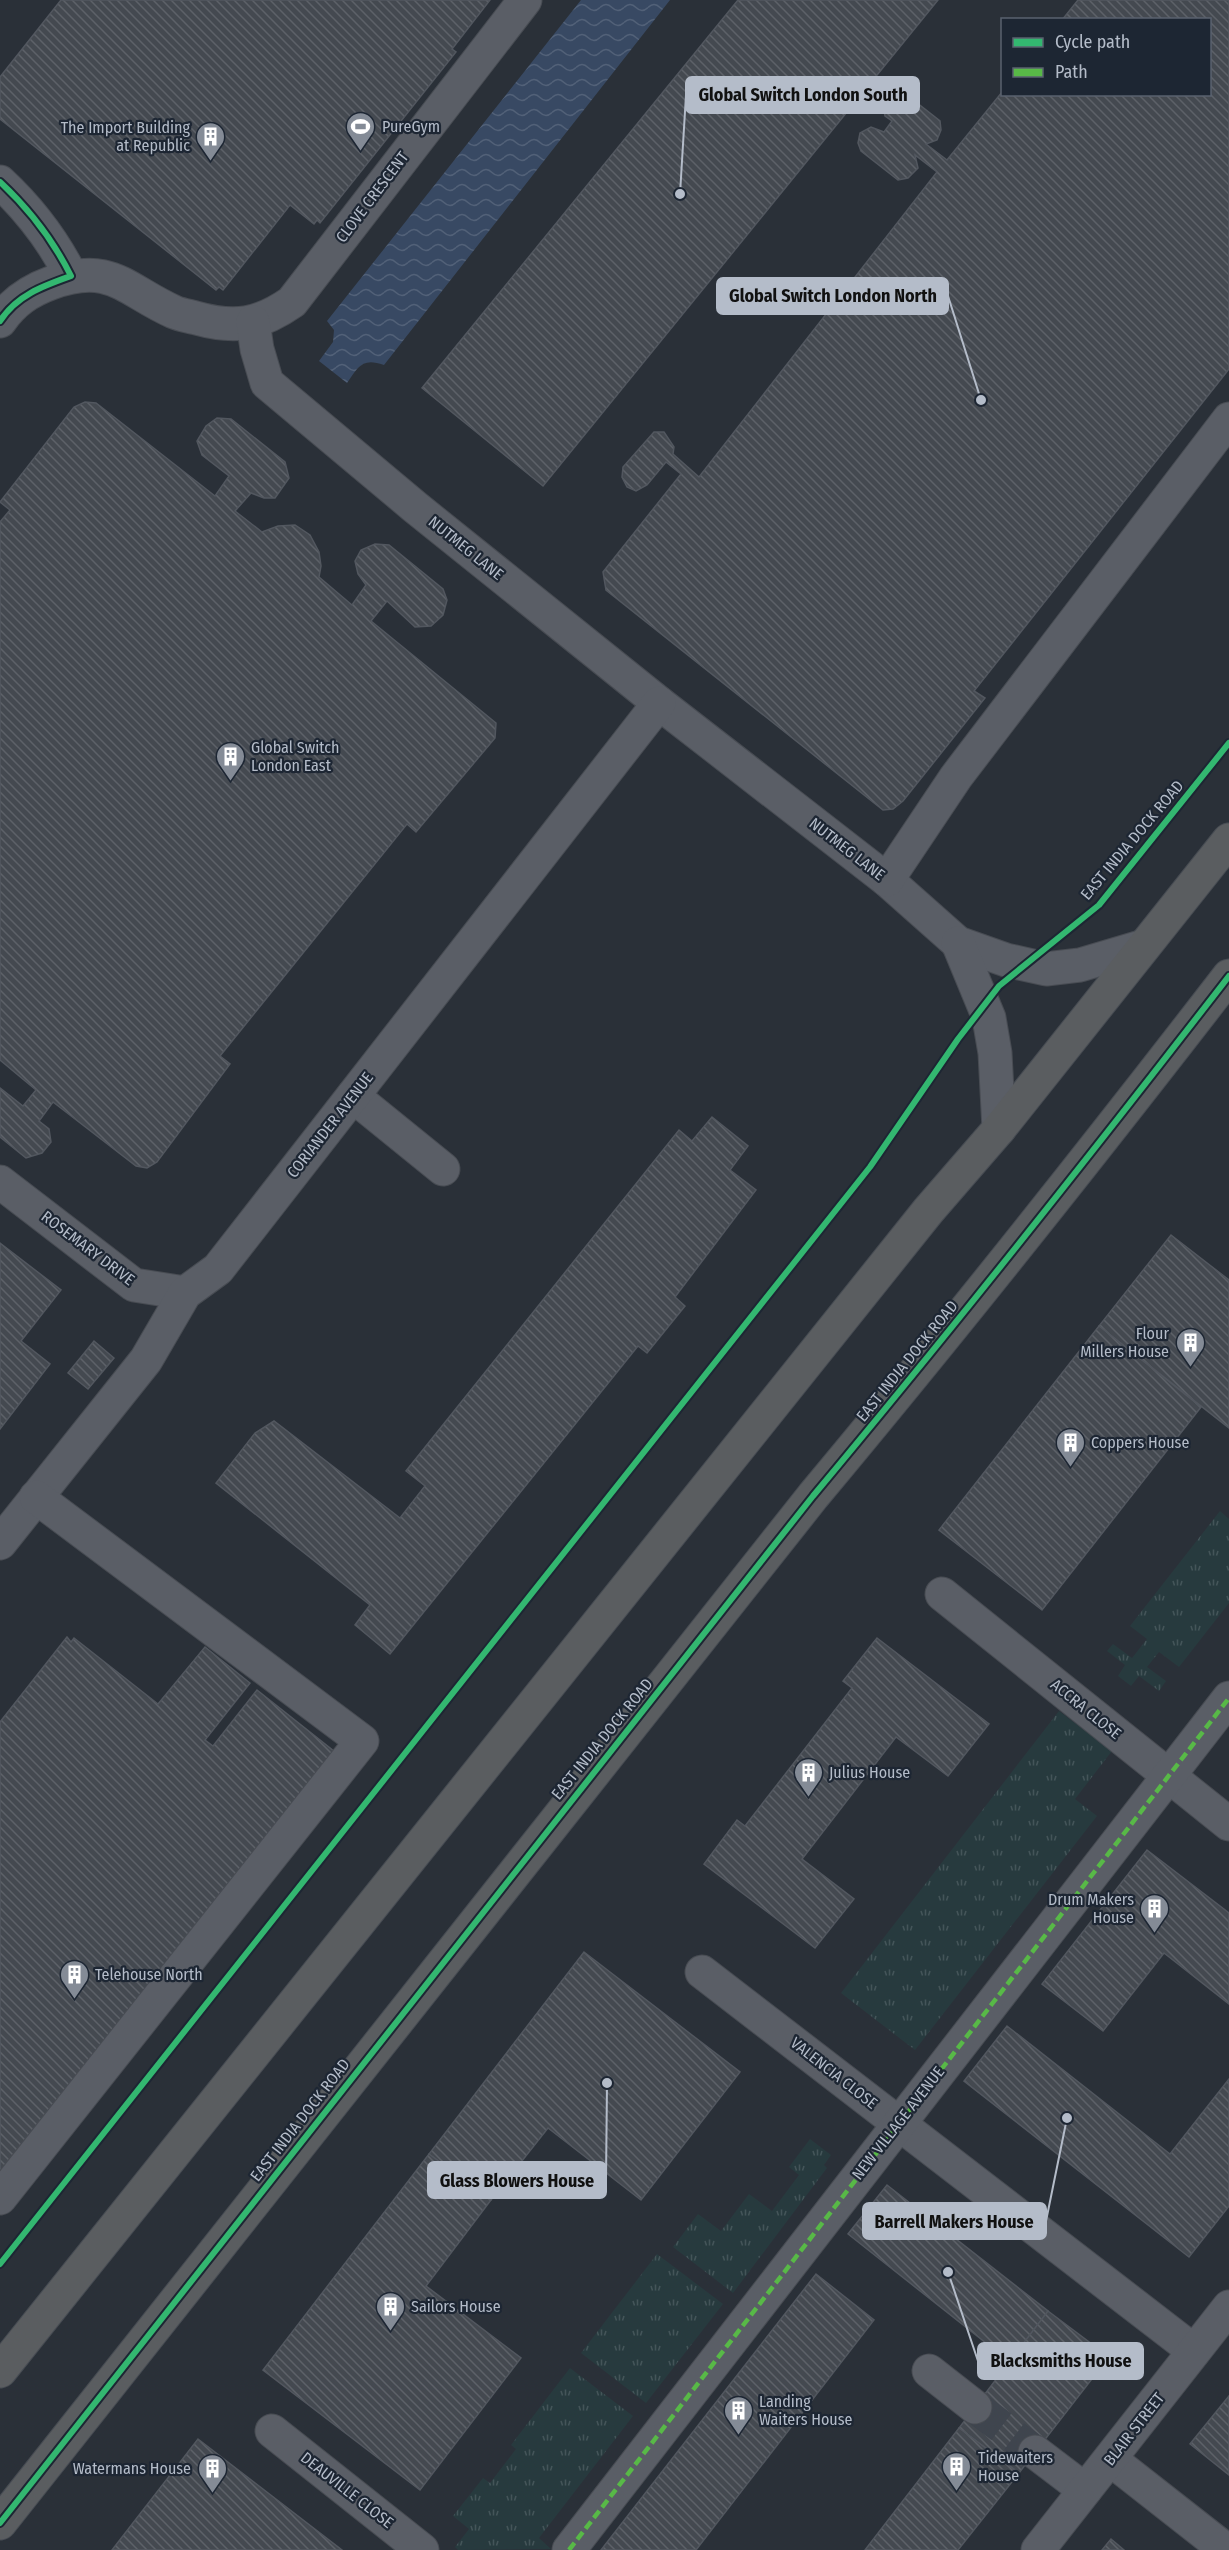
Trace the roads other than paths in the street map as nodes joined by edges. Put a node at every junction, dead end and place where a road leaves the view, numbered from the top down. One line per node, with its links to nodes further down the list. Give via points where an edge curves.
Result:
1 (525, 0): 5 (street, CLOVE CRESCENT, via 292,302)
2 (0, 182): 3 (street, via 22,202 59,252)
3 (71, 276): 4 (street, via 25,295); 5 (street, via 97,275 123,283 175,313 210,322 232,326)
4 (0, 321)
5 (253, 322): 7 (street, NUTMEG LANE, via 267,383)
6 (1229, 419): 9 (street, via 956,777)
7 (659, 703): 9 (street, NUTMEG LANE); 13 (street, CORIANDER AVENUE)
8 (1229, 840): 11 (highway)
9 (887, 880): 10 (street, NUTMEG LANE)
10 (958, 943): 11 (street, NUTMEG LANE, via 1046,969); 14 (street, NUTMEG LANE, via 989,1018)
11 (1144, 946): 14 (highway)
12 (1229, 976): 36 (highway, EAST INDIA DOCK ROAD)
13 (353, 1096): 15 (street); 17 (street, CORIANDER AVENUE, via 218,1269)
14 (999, 1129): 29 (highway, via 928,1211)
15 (443, 1169)
16 (0, 1182): 17 (street, ROSEMARY DRIVE, via 134,1285)
17 (185, 1293): 18 (street, CORIANDER AVENUE, via 146,1360)
18 (36, 1497): 19 (street, CORIANDER AVENUE); 26 (street, via 362,1741)
19 (0, 1543)
20 (942, 1594): 22 (street, ACCRA CLOSE)
21 (1229, 1698): 22 (street, NEW VILLAGE AVENUE)
22 (1167, 1775): 23 (street, ACCRA CLOSE); 25 (street, NEW VILLAGE AVENUE)
23 (1229, 1824)
24 (702, 1972): 25 (street, VALENCIA CLOSE)
25 (898, 2122): 28 (street, VALENCIA CLOSE); 38 (street, NEW VILLAGE AVENUE)
26 (0, 2198)
27 (1229, 2307): 28 (street, BLAIR STREET)
28 (1194, 2351): 34 (street, BLAIR STREET)
29 (0, 2371)
30 (929, 2371): 31 (street)
31 (975, 2407)
32 (272, 2431): 37 (street, DEAUVILLE CLOSE)
33 (1035, 2452): 35 (street)
34 (1110, 2459): 35 (street, BLAIR STREET); 40 (street)
35 (1085, 2490): 39 (street, BLAIR STREET)
36 (0, 2523)
37 (422, 2550)
38 (569, 2550)
39 (1038, 2550)
40 (1226, 2550)

